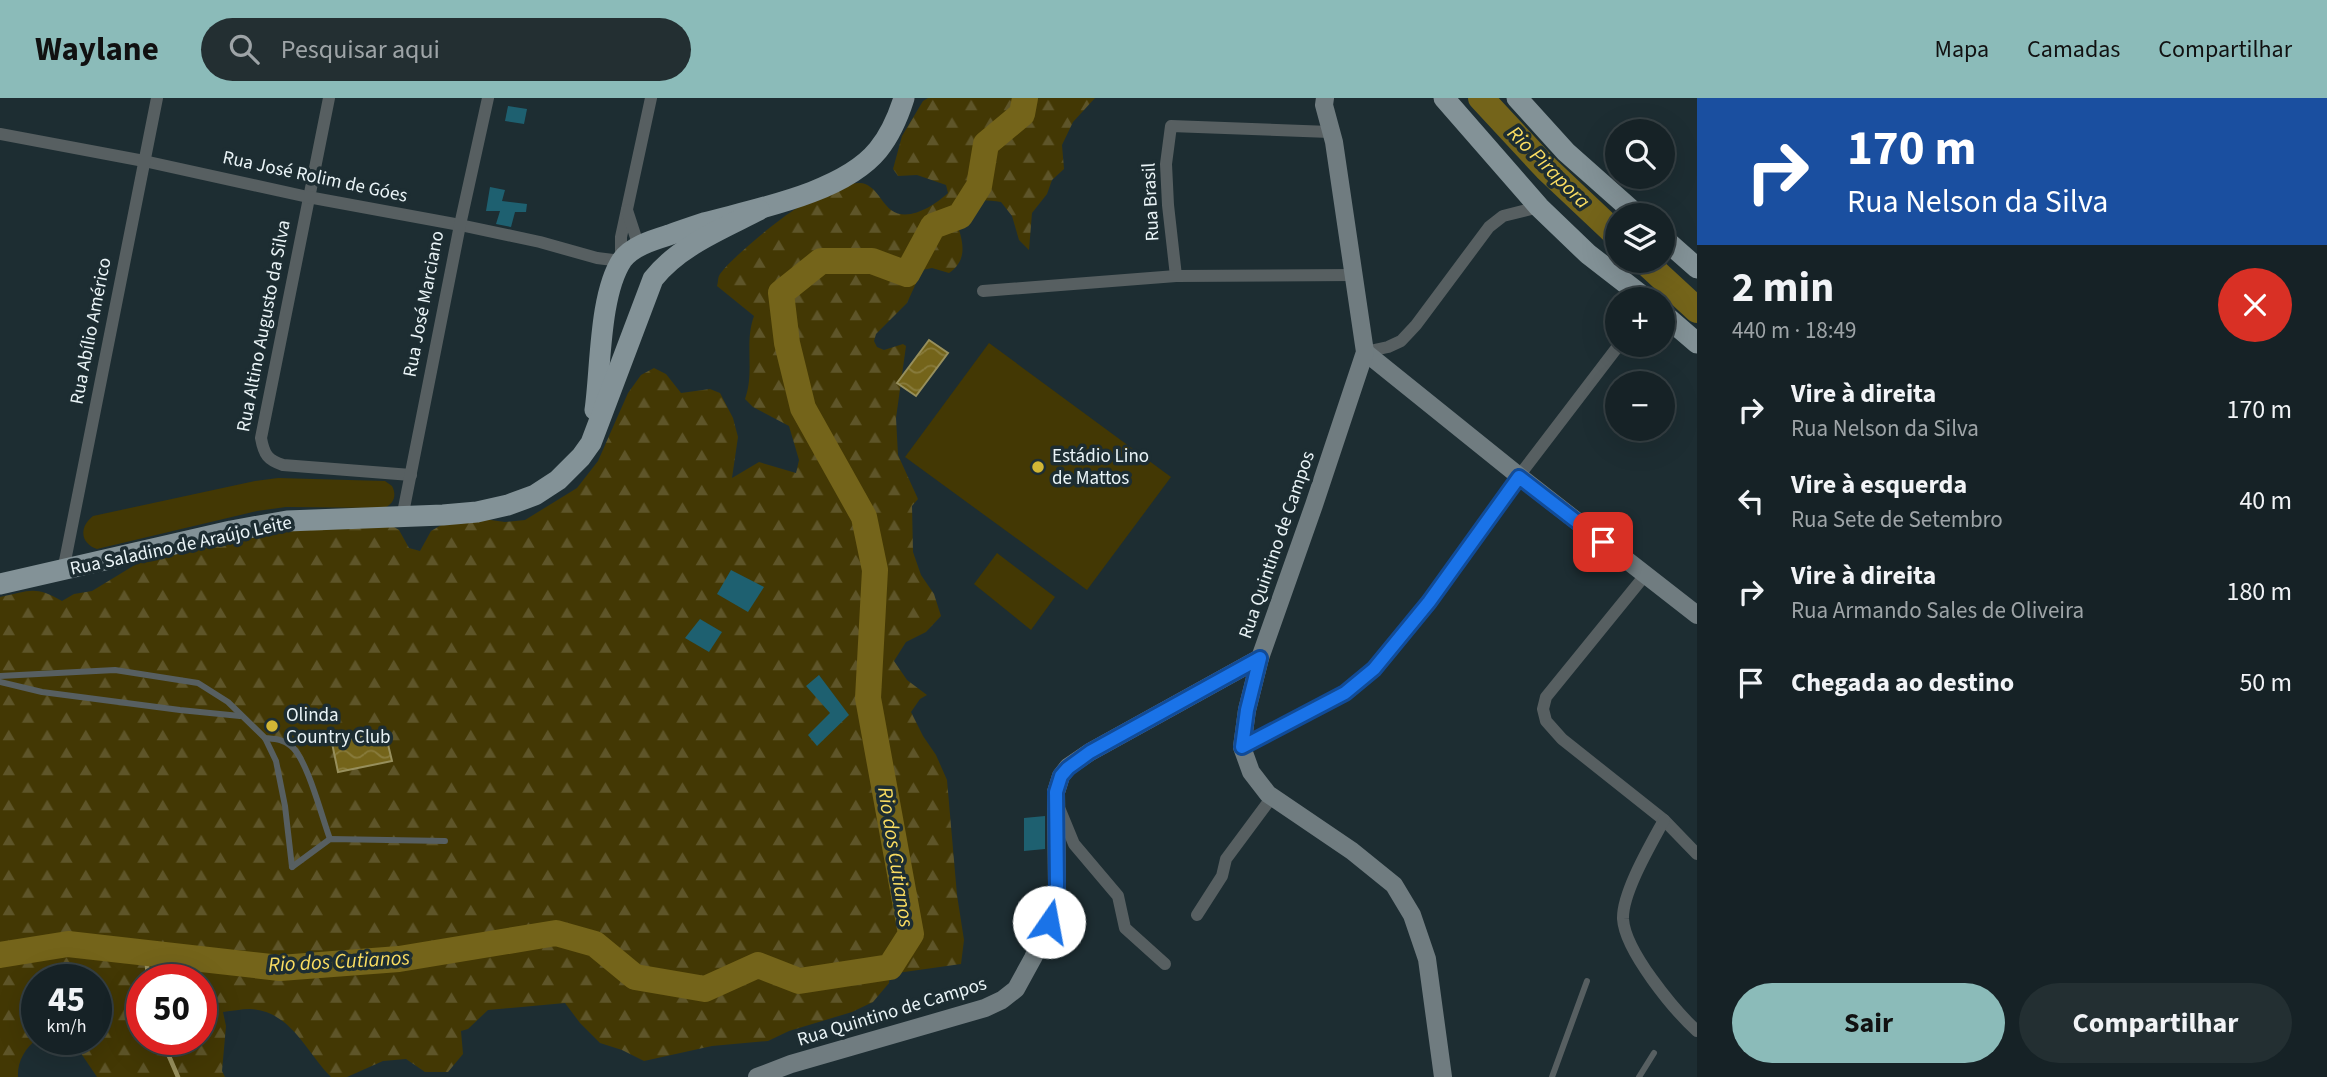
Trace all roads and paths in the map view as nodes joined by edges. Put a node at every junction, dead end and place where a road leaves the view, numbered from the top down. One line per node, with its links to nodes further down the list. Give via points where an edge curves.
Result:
1 (157, 98): 11 (street, Rua Abílio Américo)
2 (329, 98): 12 (street, Rua Altino Augusto da Silva)
3 (488, 98): 17 (street, Rua José Marciano)
4 (652, 98): 15 (street)
5 (904, 98): 16 (main road, via 896,123 877,152 852,173)
6 (1325, 98): 9 (main road)
7 (1444, 98): 14 (main road)
8 (1517, 98): 13 (main road, via 1566,152)
9 (1330, 132): 23 (main road); 24 (street, Rua Brasil, via 1171,126 1168,205)
10 (0, 134): 11 (street, Rua José Rolim de Góes)
11 (144, 160): 12 (street, Rua José Rolim de Góes); 35 (street, Rua Abílio Américo)
12 (309, 197): 17 (street, Rua José Rolim de Góes); 32 (street, Rua Altino Augusto da Silva, via 261,438 263,451 270,461 283,465)
13 (1623, 203)
14 (1539, 207): 25 (main road); 29 (street, via 1503,216 1401,341)
15 (627, 210): 18 (street); 20 (street)
16 (759, 210): 18 (main road, via 703,223); 22 (main road, via 697,242)
17 (460, 225): 20 (street, Rua José Rolim de Góes); 32 (street, Rua José Marciano)
18 (639, 247): 20 (main road); 22 (main road, via 654,255)
19 (1675, 249): 21 (main road)
20 (621, 261): 22 (main road, via 635,274); 31 (main road, via 605,309)
21 (1697, 268)
22 (656, 275): 31 (main road, Rua Saladino de Araújo Leite)
23 (1354, 275): 24 (street); 29 (main road)
24 (1176, 276): 26 (street)
25 (1631, 287)
26 (983, 291)
27 (1675, 324): 28 (main road)
28 (1697, 343)
29 (1365, 352): 33 (main road); 39 (main road, Rua Quintino de Campos)
30 (1610, 357): 33 (street)
31 (591, 443): 34 (main road, Rua Saladino de Araújo Leite, via 558,480 534,495 477,512)
32 (411, 475): 34 (street, Rua José Marciano)
33 (1519, 477): 36 (main road); 44 (street, via 1429,602 1374,669 1345,693)
34 (402, 518): 35 (main road, Rua Saladino de Araújo Leite, via 287,521)
35 (63, 570): 37 (main road, Rua Saladino de Araújo Leite)
36 (1646, 574): 38 (main road); 47 (street, via 1546,697 1543,709 1546,721 1562,738)
37 (0, 584)
38 (1694, 607)
39 (1260, 658): 44 (main road); 45 (main road, Rua Quintino de Campos, via 1090,752 1061,776)
40 (0, 676): 42 (lane, via 115,670 198,683)
41 (0, 682): 42 (lane, via 42,692)
42 (242, 716): 43 (lane)
43 (265, 738): 48 (lane, via 280,739 302,758); 48 (lane, via 276,761 292,867)
44 (1242, 747): 46 (main road, via 1251,772)
45 (1056, 792): 52 (street, via 1074,844 1118,896 1125,928); 56 (main road, Rua Quintino de Campos, via 1054,907 1016,989 985,1008)
46 (1272, 797): 51 (street, via 1226,859 1222,876); 57 (main road, via 1394,885 1412,915 1427,959)
47 (1664, 820): 50 (street); 54 (street, via 1626,900 1623,920 1645,969)
48 (330, 839): 49 (lane)
49 (445, 841)
50 (1697, 854)
51 (1197, 915)
52 (1165, 964)
53 (1587, 981): 58 (lane)
54 (1697, 1031)
55 (1654, 1052): 59 (lane)
56 (757, 1077)
57 (1443, 1077)
58 (1552, 1077)
59 (1639, 1077)

